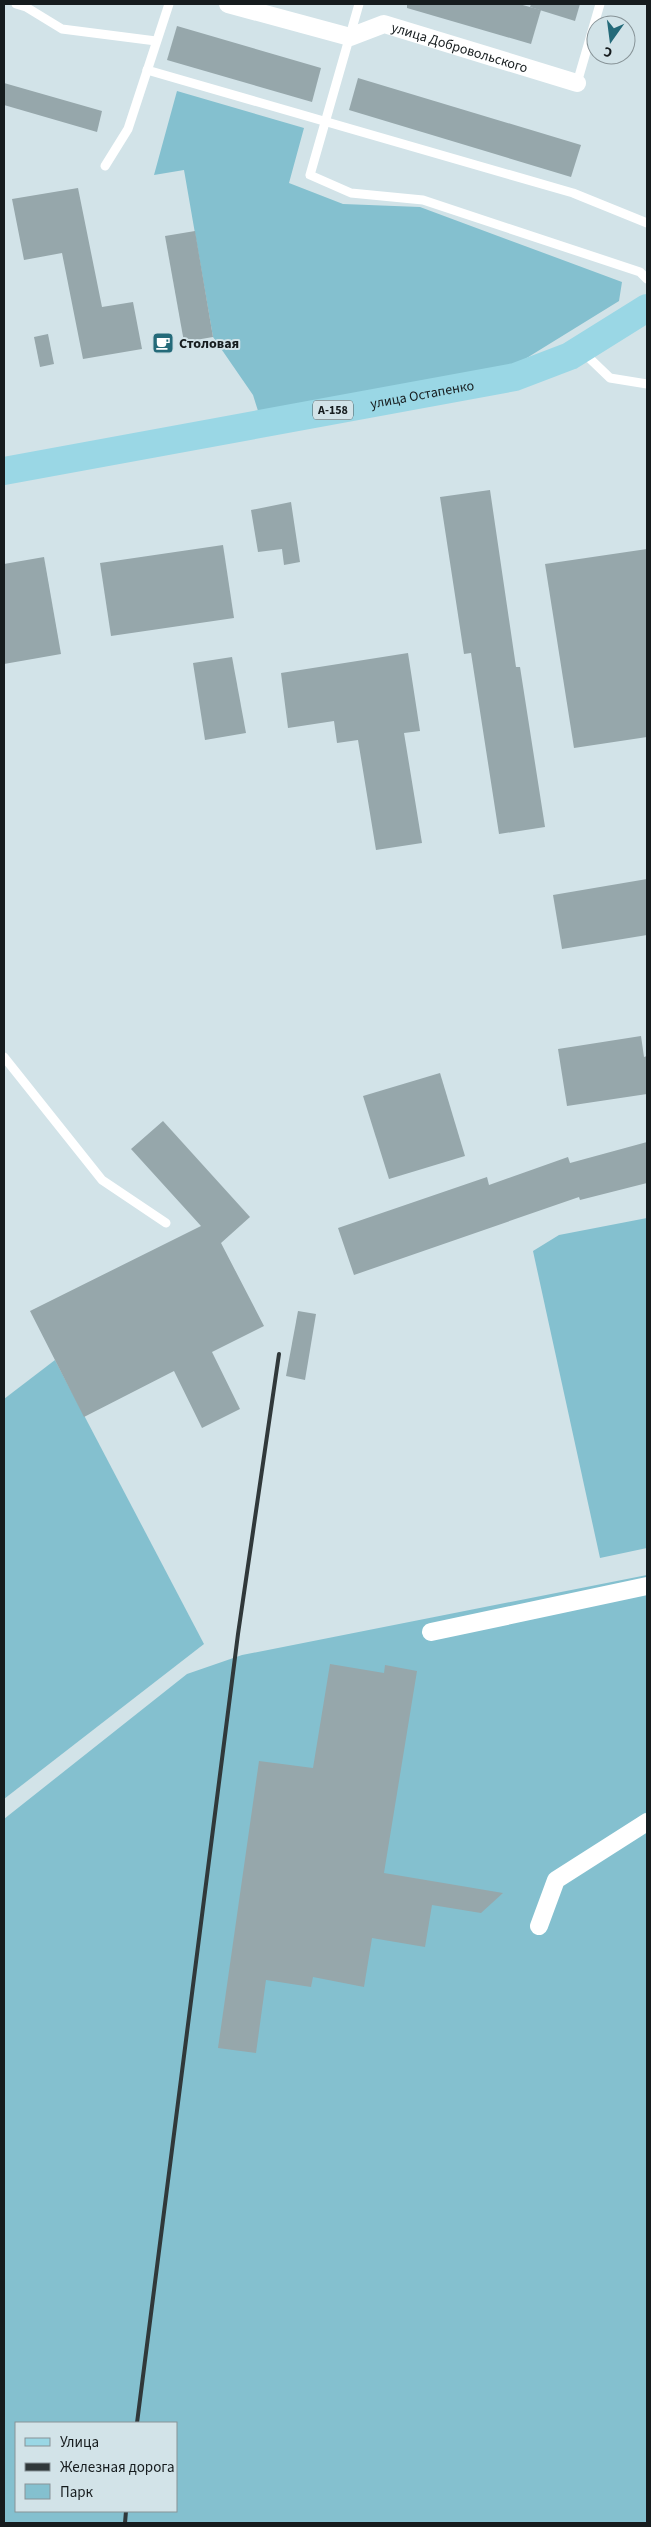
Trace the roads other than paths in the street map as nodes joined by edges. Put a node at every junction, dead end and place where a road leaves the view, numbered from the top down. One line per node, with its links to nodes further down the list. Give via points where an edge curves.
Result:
1 (16, 4): 7 (lane, via 62,29)
2 (169, 4): 7 (lane)
3 (228, 4): 6 (street)
4 (359, 4): 6 (lane)
5 (600, 4): 9 (lane)
6 (350, 37): 9 (street, улица Добровольского, via 384,24); 10 (lane)
7 (156, 41): 8 (lane)
8 (147, 70): 10 (lane); 11 (lane, via 128,129)
9 (577, 84)
10 (325, 122): 12 (lane, via 573,193); 13 (lane, via 310,175 351,193 423,200 640,272)
11 (105, 166)
12 (647, 223)
13 (647, 279)
14 (647, 308): 15 (main road, улица Остапенко / А-158)
15 (581, 350): 16 (lane, via 610,378); 17 (main road, улица Остапенко / А-158, via 515,377)
16 (647, 384)
17 (4, 471)
18 (4, 1056): 19 (lane, via 102,1180)
19 (166, 1223)
20 (647, 1586): 21 (street)
21 (431, 1632)
22 (647, 1822): 23 (street, via 556,1880)
23 (539, 1926)

